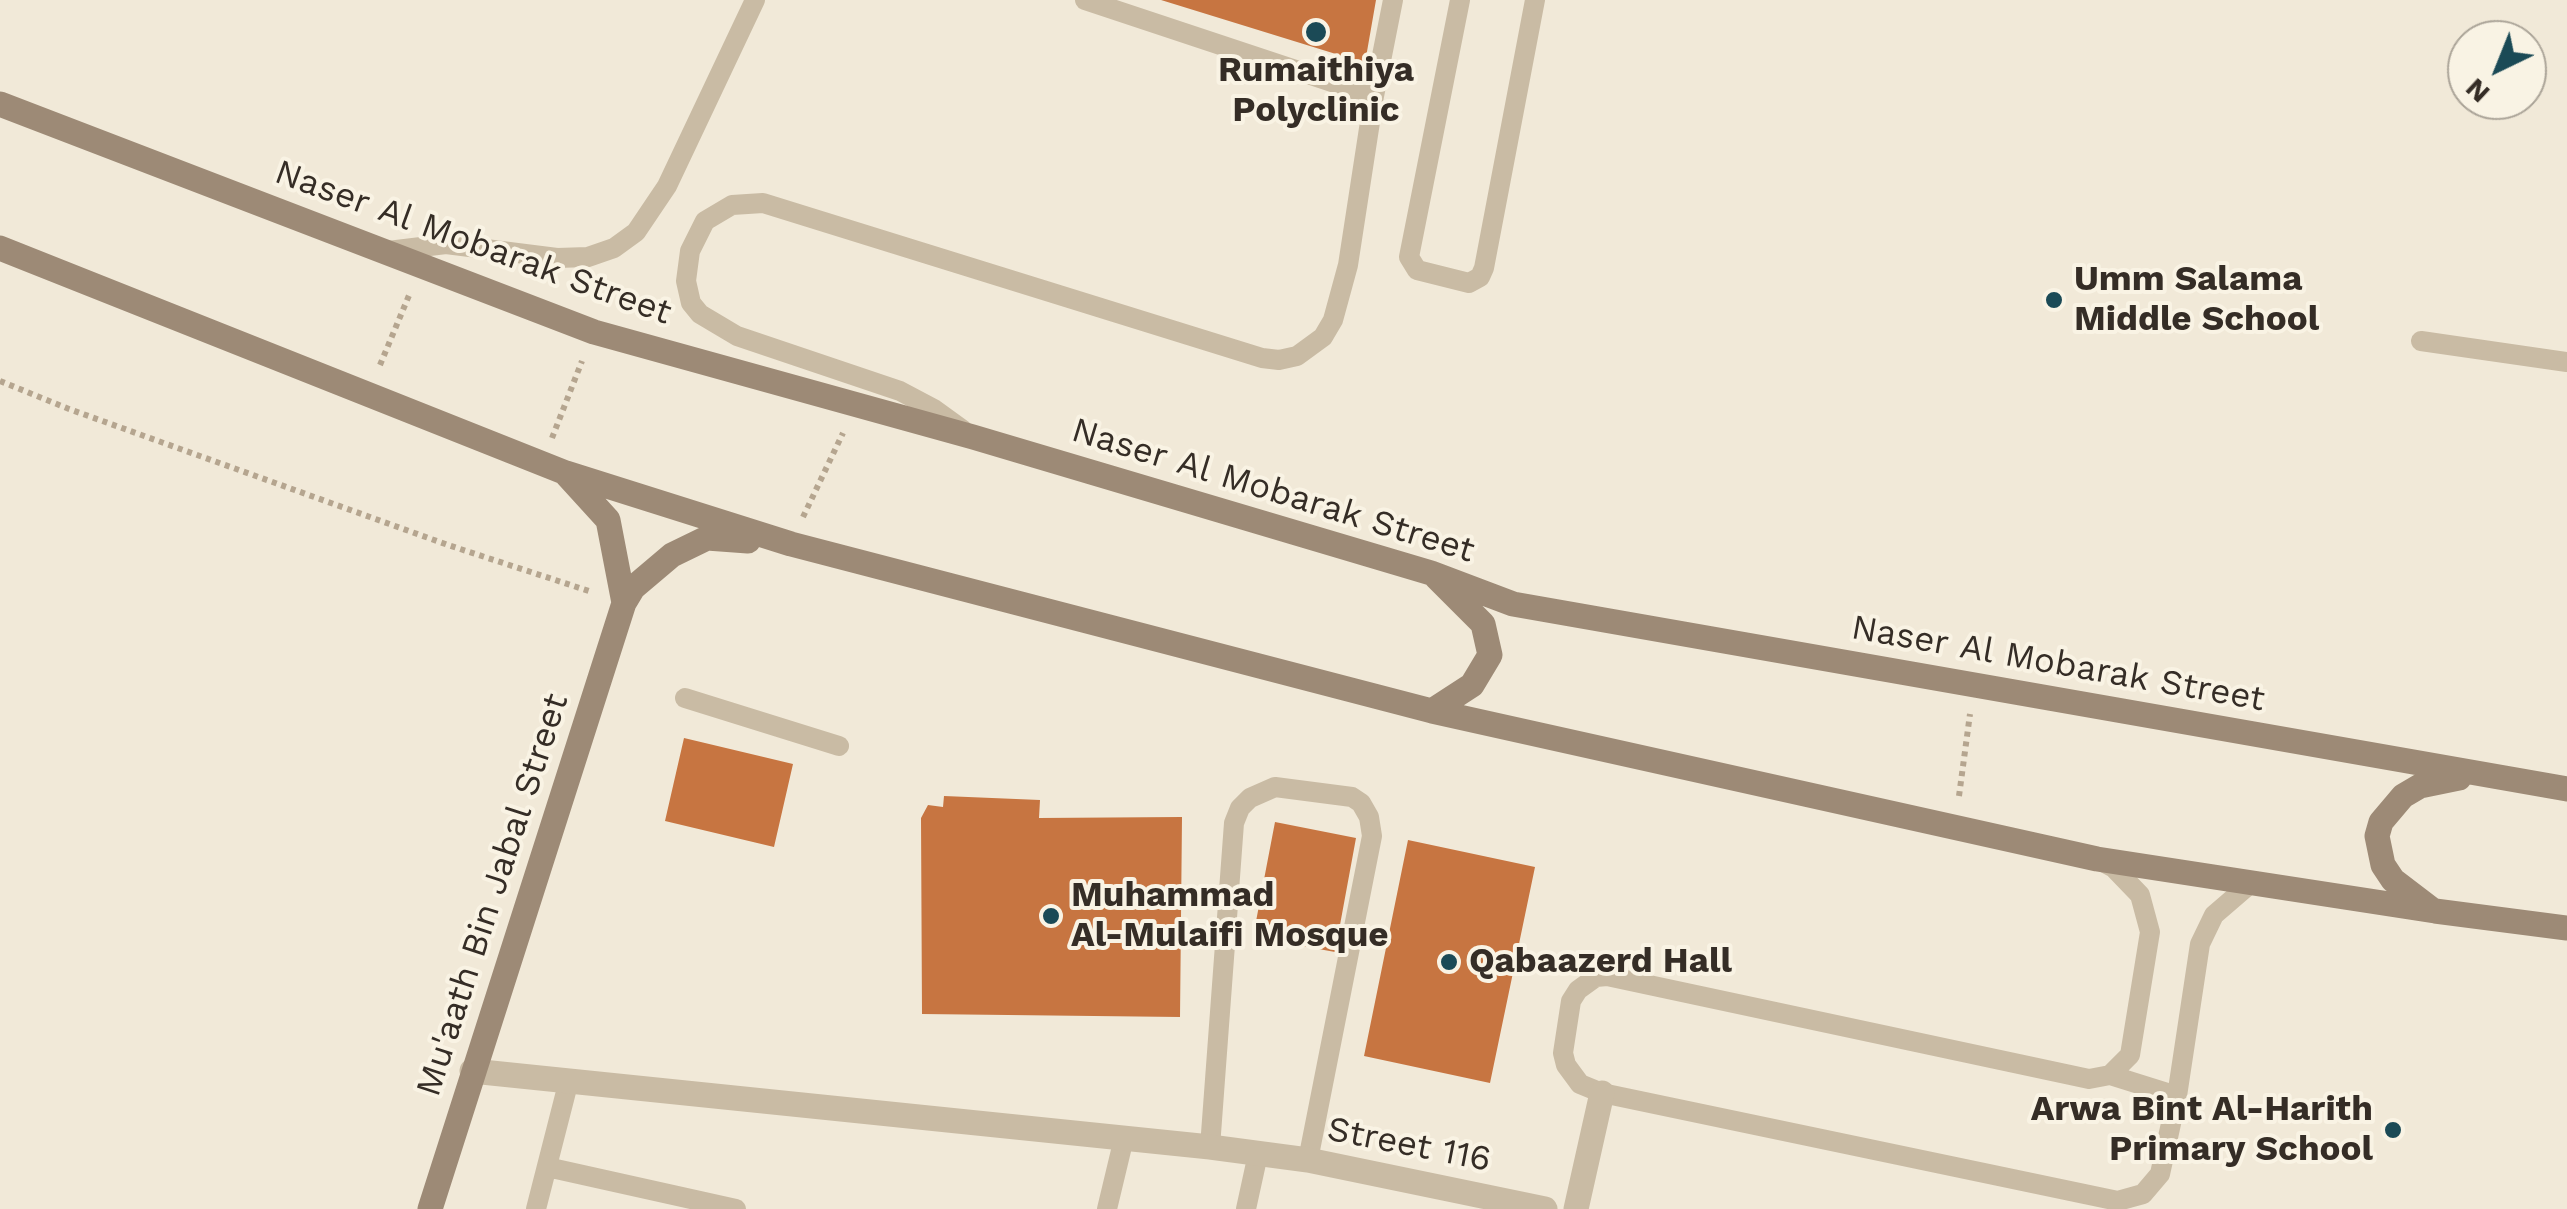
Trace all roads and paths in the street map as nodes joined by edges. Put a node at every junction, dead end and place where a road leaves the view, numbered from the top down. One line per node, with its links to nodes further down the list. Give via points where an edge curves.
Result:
1 (755, 0): 9 (lane, via 667,186 636,232 614,248 557,258 446,244)
2 (1084, 0): 6 (lane)
3 (1393, 0): 6 (lane)
4 (1460, 0): 5 (lane, via 1410,257 1416,270 1465,283 1484,268)
5 (1536, 0)
6 (1374, 96): 17 (lane, via 1334,320 1311,348 1279,360 763,203 732,204 704,221 686,282 700,314 737,336 900,391)
7 (0, 104): 9 (street, Naser Al Mobarak Street)
8 (0, 248): 15 (street)
9 (388, 251): 10 (street, Naser Al Mobarak Street)
10 (422, 265): 11 (street, Naser Al Mobarak Street); 15 (path)
11 (594, 332): 16 (street, Naser Al Mobarak Street); 18 (path)
12 (2421, 341): 13 (lane)
13 (2567, 362)
14 (0, 381): 21 (path)
15 (368, 394): 18 (street)
16 (856, 405): 17 (street, Naser Al Mobarak Street); 19 (path)
17 (972, 437): 20 (street, Naser Al Mobarak Street)
18 (554, 468): 19 (street); 21 (street, Mu'aath Bin Jabal Street, via 608,520)
19 (791, 544): 21 (street, Mu'aath Bin Jabal Street, via 706,538 672,555); 24 (street)
20 (1432, 573): 22 (street, Naser Al Mobarak Street, via 1514,604); 24 (street, via 1483,624 1490,655 1472,684)
21 (624, 603): 33 (street, Mu'aath Bin Jabal Street)
22 (1974, 685): 26 (street, Naser Al Mobarak Street); 28 (path)
23 (685, 698): 25 (lane)
24 (1432, 711): 28 (street)
25 (838, 746)
26 (2484, 775): 27 (street, Naser Al Mobarak Street); 31 (street, via 2420,786 2381,822 2383,865)
27 (2567, 789)
28 (1954, 827): 29 (street)
29 (2097, 859): 30 (street); 34 (lane, via 2140,895 2150,932 2130,1055)
30 (2250, 884): 31 (street); 37 (lane, via 2214,916 2200,944)
31 (2435, 912): 32 (street)
32 (2567, 928)
33 (472, 1070): 35 (street, Street 116); 43 (street, Mu'aath Bin Jabal Street)
34 (2110, 1075): 36 (lane, via 2089,1078 1607,976 1578,990 1562,1053 1580,1084); 37 (lane)
35 (569, 1080): 38 (street, Street 116); 42 (lane)
36 (1602, 1093): 37 (lane, via 2118,1202 2143,1194 2160,1174); 49 (street)
37 (2177, 1096)
38 (1124, 1138): 39 (street, Street 116); 46 (lane)
39 (1210, 1146): 40 (street, Street 116); 41 (lane, via 1240,808 1276,787 1352,797 1369,818 1372,836)
40 (1258, 1154): 41 (street, Street 116); 47 (lane)
41 (1308, 1160): 48 (street, Street 116)
42 (547, 1167): 44 (lane); 45 (lane)
43 (430, 1209)
44 (536, 1209)
45 (736, 1209)
46 (1106, 1209)
47 (1246, 1209)
48 (1545, 1209)
49 (1576, 1209)

